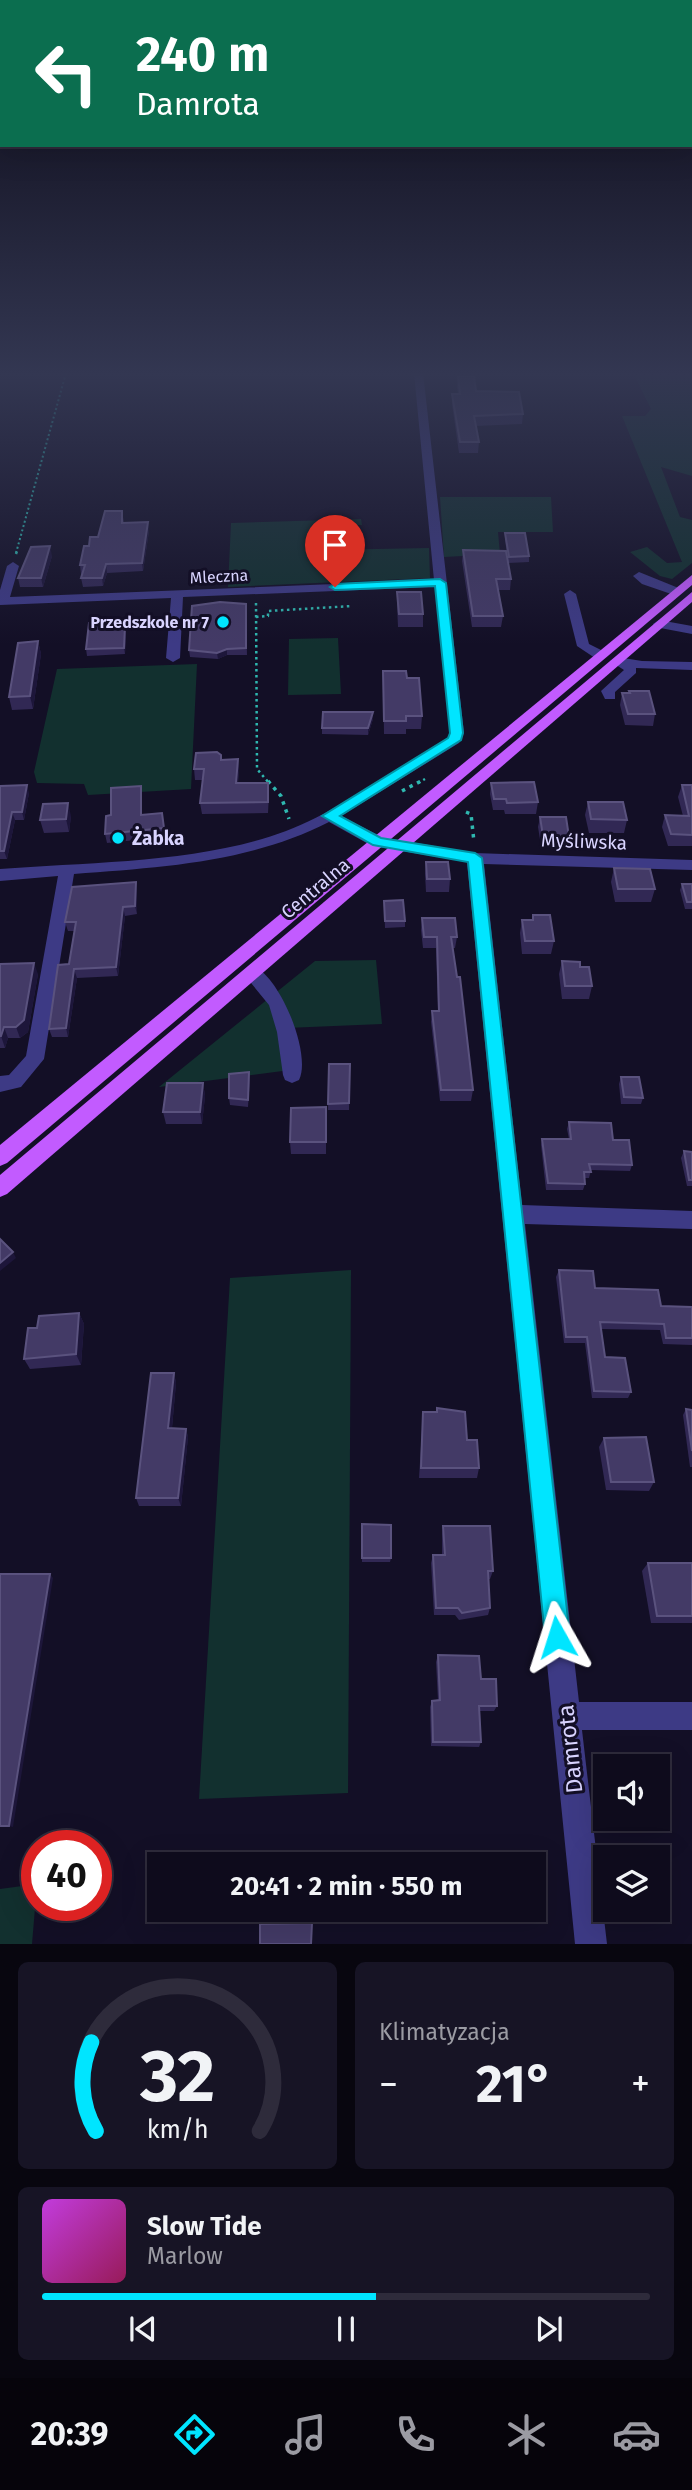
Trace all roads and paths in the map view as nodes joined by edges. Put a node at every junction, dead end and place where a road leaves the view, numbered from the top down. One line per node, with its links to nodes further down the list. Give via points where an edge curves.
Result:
1 (41, 464): 3 (path)
2 (428, 464): 6 (street)
3 (13, 566): 12 (street)
4 (639, 576): 8 (street)
5 (692, 579): 8 (main road, Centralna)
6 (440, 583): 7 (street, Mleczna); 22 (street, via 457,733 454,740)
7 (256, 590): 9 (street, Mleczna); 14 (path)
8 (677, 592): 17 (main road, Centralna)
9 (177, 594): 12 (street, Mleczna); 18 (street)
10 (570, 594): 17 (street, via 583,646)
11 (692, 596): 15 (main road, Centralna)
12 (2, 601)
13 (352, 606): 14 (path, via 268,611 268,617)
14 (256, 617): 23 (path, via 257,769 281,796)
15 (659, 624): 16 (street); 19 (main road, Centralna)
16 (692, 630)
17 (600, 655): 24 (main road, Centralna)
18 (173, 658)
19 (621, 662): 20 (street); 21 (street, via 631,670 608,691); 24 (main road, Centralna)
20 (692, 666)
21 (610, 696)
22 (329, 816): 24 (street); 27 (street, via 247,849)
23 (292, 825)
24 (389, 844): 25 (street); 29 (main road, Centralna); 32 (main road, Centralna)
25 (475, 858): 26 (street, Myśliwska); 34 (street, Damrota)
26 (692, 865)
27 (67, 869): 28 (street); 31 (street, via 36,1059 14,1082)
28 (0, 874)
29 (251, 972): 30 (street, via 277,1000 285,1022); 33 (main road, Centralna)
30 (292, 1075)
31 (0, 1084)
32 (0, 1157)
33 (0, 1188)
34 (512, 1214): 35 (street); 36 (street, Damrota)
35 (692, 1220)
36 (566, 1716): 37 (street); 38 (street, Damrota)
37 (692, 1716)
38 (591, 1944)

